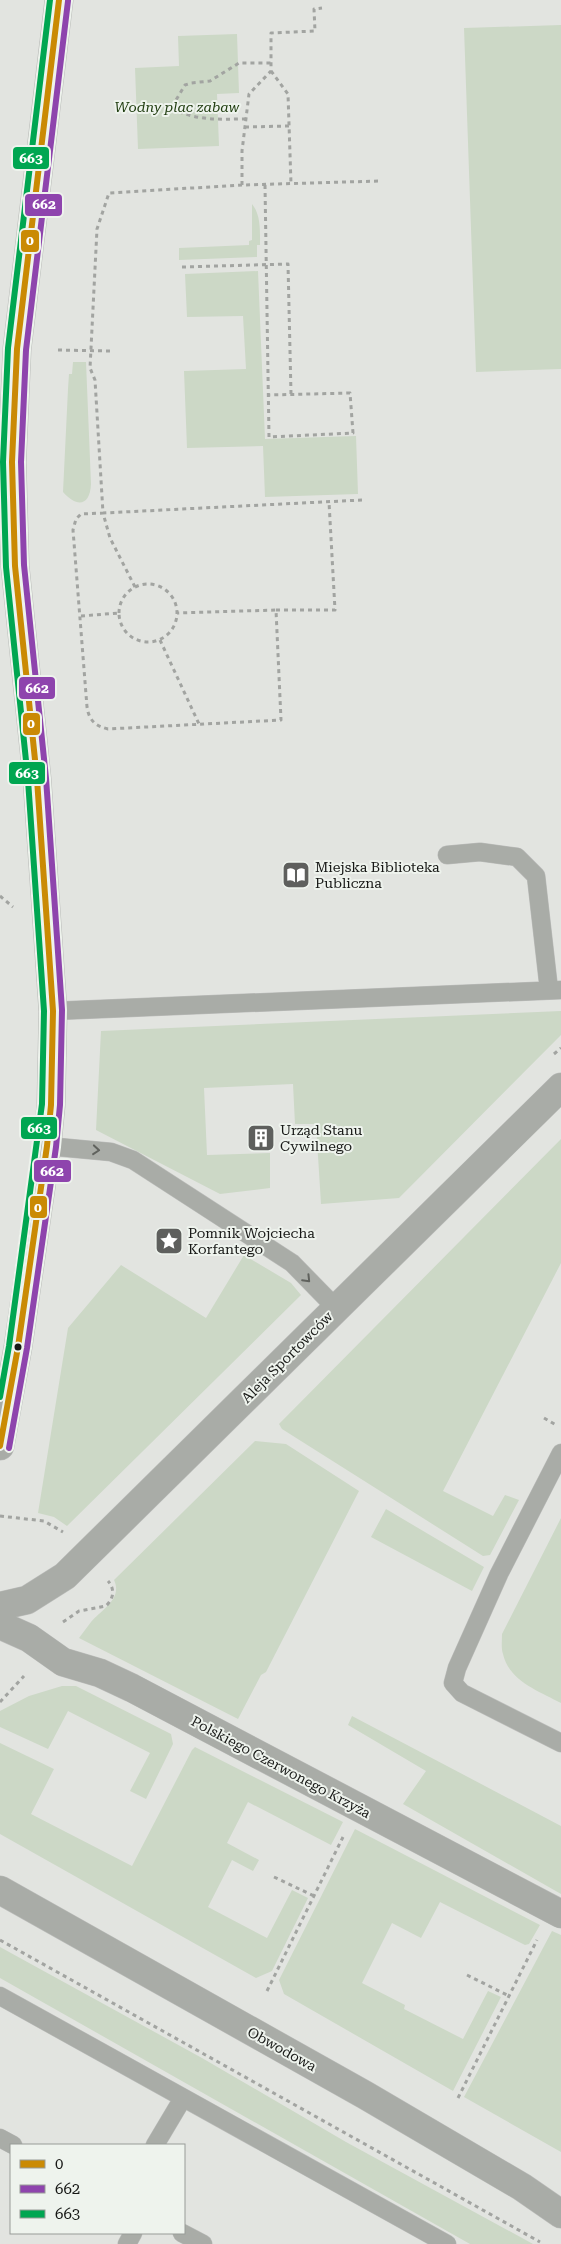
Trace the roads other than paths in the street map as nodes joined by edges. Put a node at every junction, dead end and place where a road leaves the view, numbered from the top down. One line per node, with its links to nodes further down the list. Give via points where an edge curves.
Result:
1 (59, 0): 2 (street)
2 (8, 349): 5 (street, via 15,566 37,778)
3 (447, 855): 4 (lane, via 480,852 517,857 536,876)
4 (555, 990): 5 (lane)
5 (53, 1011): 7 (street)
6 (561, 1087): 8 (street, Aleja Sportowców)
7 (47, 1146): 8 (lane, one-way to 8, via 111,1152 133,1160 292,1263); 9 (street)
8 (336, 1308): 11 (street, Aleja Sportowców, via 66,1576 27,1600)
9 (0, 1446)
10 (561, 1453): 13 (lane, via 499,1574 457,1668 454,1683 462,1693)
11 (0, 1606)
12 (0, 1625): 15 (street, Polskiego Czerwonego Krzyża, via 30,1638 63,1662 100,1673 132,1688)
13 (561, 1743)
14 (0, 1890): 21 (street, Obwodowa, via 365,2095)
15 (557, 1912)
16 (0, 1996): 17 (lane)
17 (183, 2098): 20 (lane); 24 (lane)
18 (0, 2138): 19 (lane)
19 (11, 2144)
20 (156, 2144)
21 (561, 2214)
22 (184, 2234): 23 (lane)
23 (203, 2244)
24 (447, 2244)

